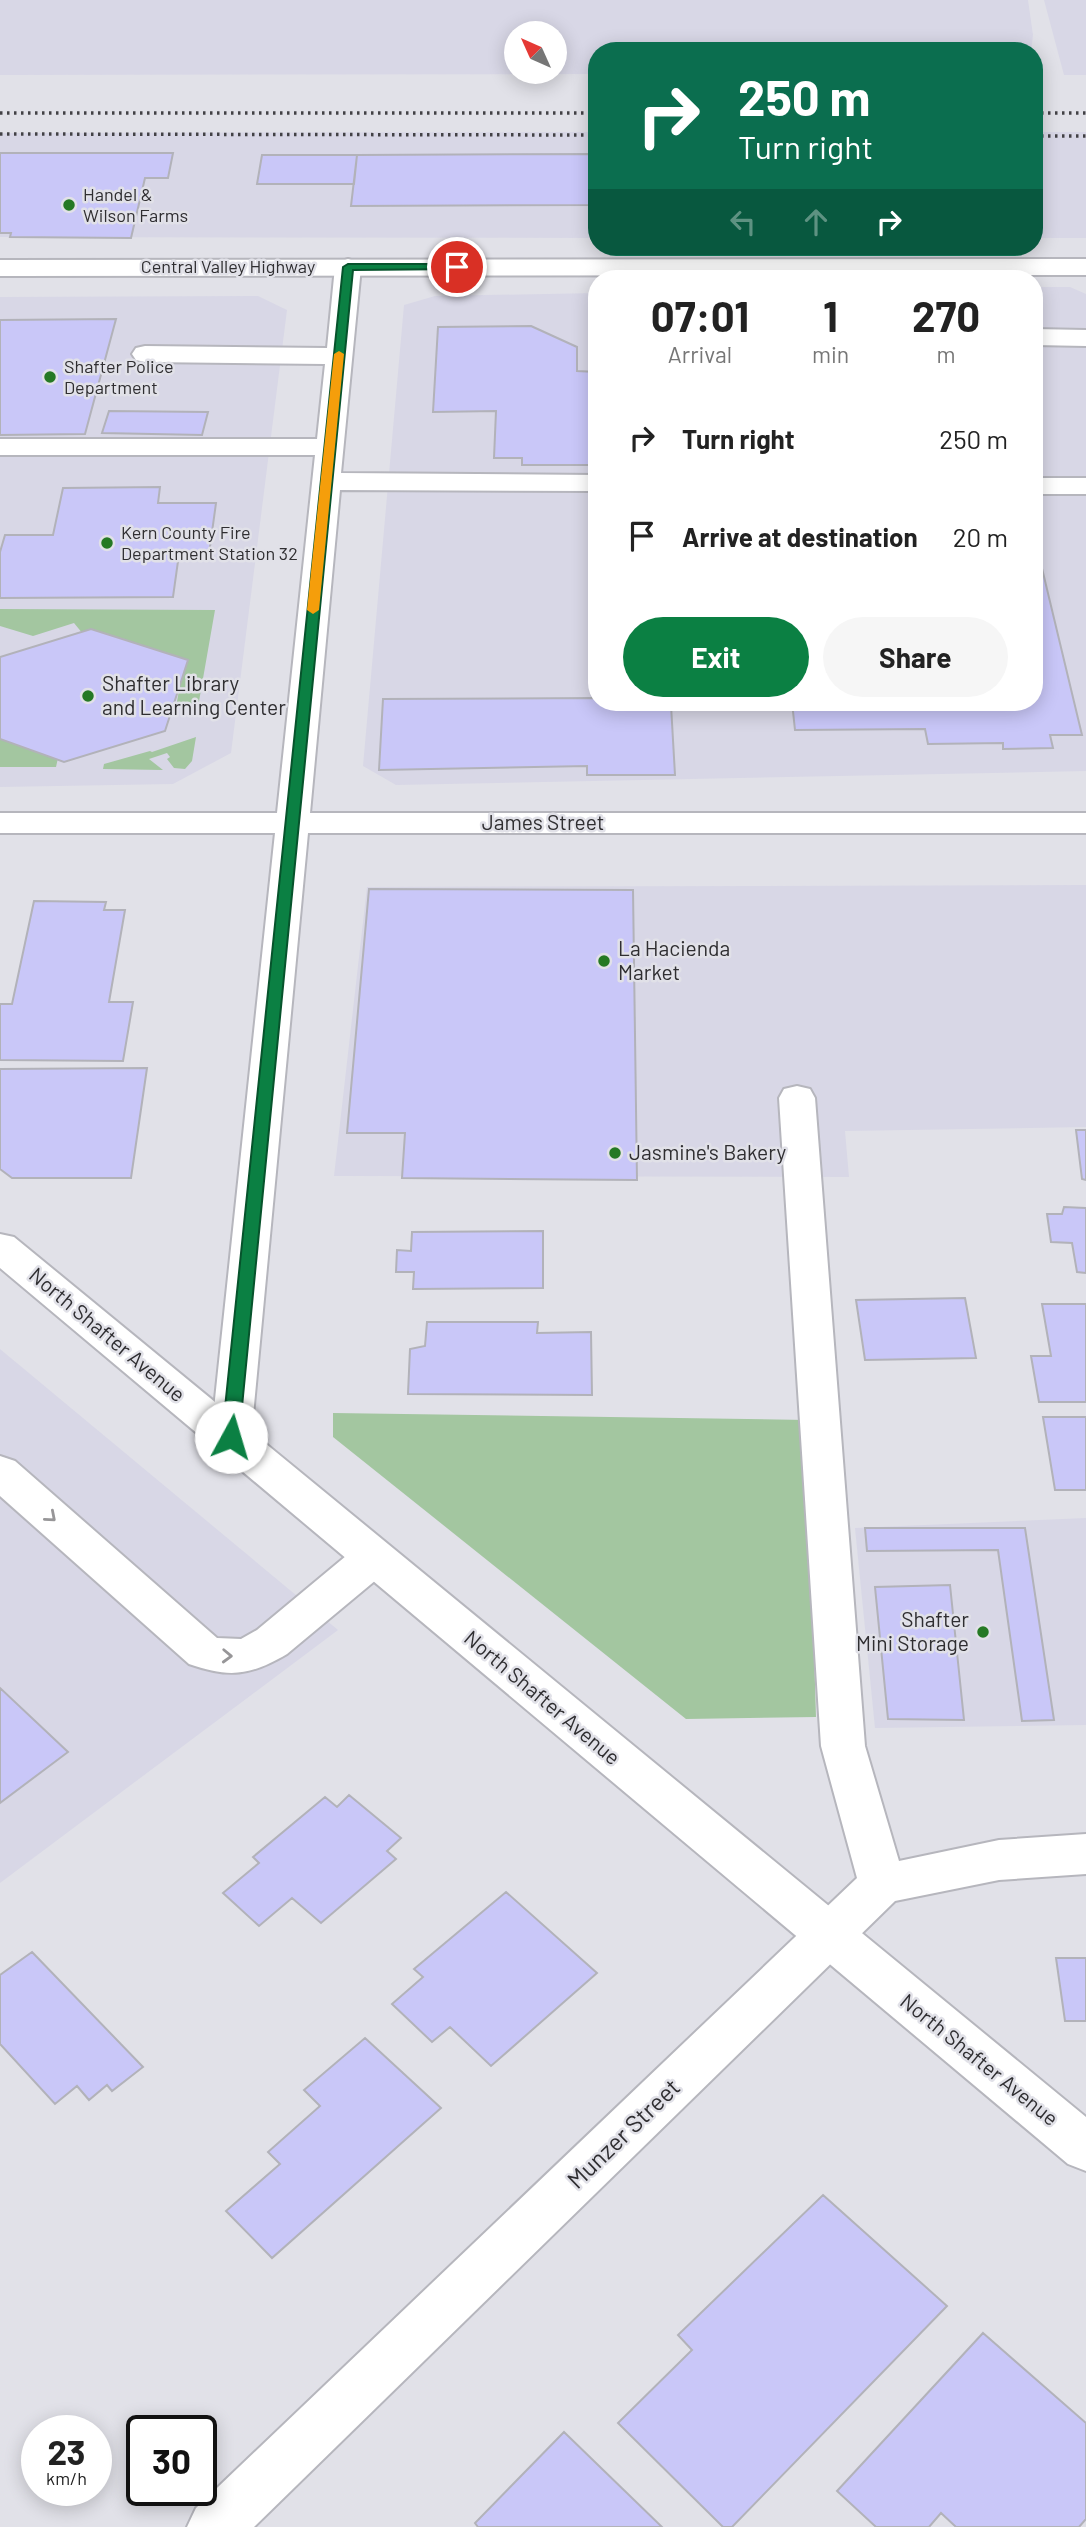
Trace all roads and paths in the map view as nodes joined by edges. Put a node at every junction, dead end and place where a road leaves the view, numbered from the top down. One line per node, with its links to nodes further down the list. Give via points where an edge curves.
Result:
1 (348, 267): 2 (street, Central Valley Highway); 3 (street, Central Valley Highway); 7 (street)
2 (1086, 267)
3 (0, 268)
4 (1043, 337): 5 (street)
5 (1086, 338)
6 (145, 354): 7 (street)
7 (339, 356): 9 (street)
8 (0, 447): 9 (street)
9 (330, 447): 10 (street)
10 (326, 481): 11 (street); 15 (street)
11 (588, 483)
12 (1043, 486): 13 (street)
13 (1086, 486)
14 (0, 822): 15 (street, James Street)
15 (292, 822): 16 (street, James Street); 19 (street)
16 (1086, 823)
17 (797, 1098): 23 (street, via 843,1746)
18 (0, 1247): 19 (street, North Shafter Avenue)
19 (231, 1437): 21 (street, North Shafter Avenue)
20 (0, 1472): 21 (street, one-way to 21, via 204,1651 220,1657 244,1656 278,1637)
21 (373, 1558): 24 (street, North Shafter Avenue)
22 (1086, 1854): 23 (street, via 999,1860)
23 (882, 1884): 24 (street, Munzer Street)
24 (829, 1937): 25 (street, North Shafter Avenue); 26 (street, Munzer Street)
25 (1086, 2148)
26 (215, 2527)

